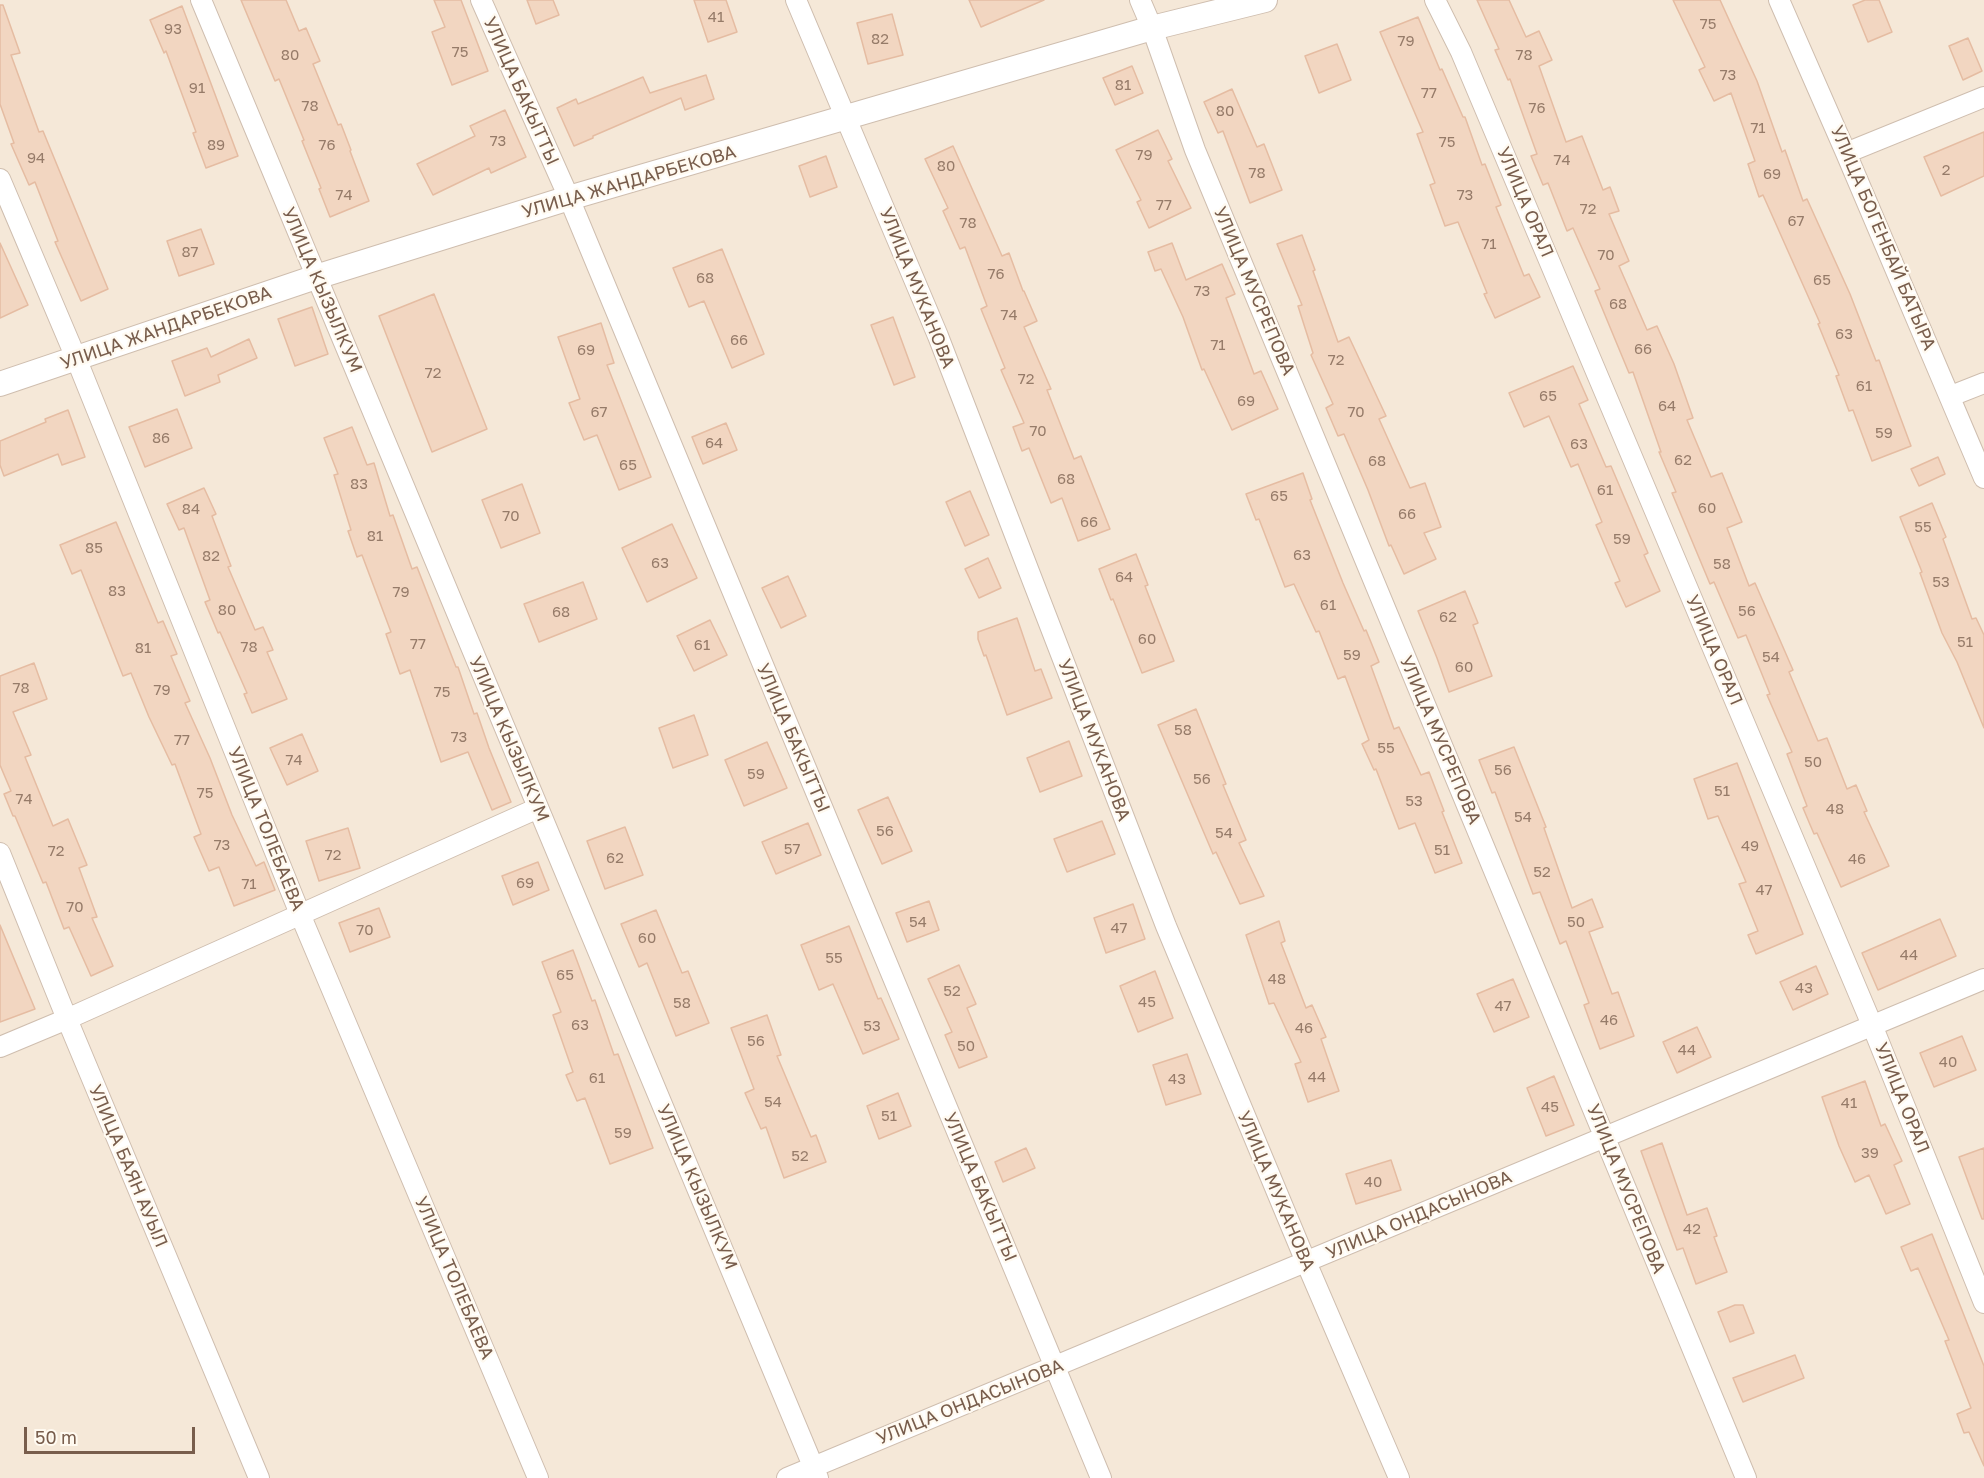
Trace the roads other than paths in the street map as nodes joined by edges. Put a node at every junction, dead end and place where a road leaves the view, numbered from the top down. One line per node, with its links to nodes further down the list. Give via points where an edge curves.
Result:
1 (201, 0): 14 (street, УЛИЦА КЫЗЫЛКУМ)
2 (481, 0): 13 (street, УЛИЦА БАКЫТТЫ)
3 (796, 0): 10 (street, УЛИЦА МУКАНОВА)
4 (1140, 0): 8 (street, УЛИЦА МУСРЕПОВА)
5 (1265, 0): 8 (street, УЛИЦА ЖАНДАРБЕКОВА)
6 (1435, 0): 25 (street, УЛИЦА ОРАЛ, via 1461,52)
7 (1779, 0): 11 (street, УЛИЦА БОГЕНБАЙ БАТЫРА)
8 (1152, 28): 10 (street, УЛИЦА ЖАНДАРБЕКОВА); 27 (street, УЛИЦА МУСРЕПОВА, via 1195,150)
9 (1984, 97): 11 (street)
10 (847, 118): 13 (street, УЛИЦА ЖАНДАРБЕКОВА); 28 (street, УЛИЦА МУКАНОВА, via 938,336 1166,926)
11 (1846, 153): 18 (street, УЛИЦА БОГЕНБАЙ БАТЫРА)
12 (0, 179): 15 (street, УЛИЦА ТОЛЕБАЕВА)
13 (569, 198): 14 (street, УЛИЦА ЖАНДАРБЕКОВА); 30 (street, УЛИЦА БАКЫТТЫ)
14 (316, 277): 15 (street, УЛИЦА ЖАНДАРБЕКОВА); 20 (street, УЛИЦА КЫЗЫЛКУМ)
15 (76, 358): 17 (street, УЛИЦА ЖАНДАРБЕКОВА); 22 (street, УЛИЦА ТОЛЕБАЕВА)
16 (1984, 383): 18 (street)
17 (0, 384)
18 (1951, 396): 19 (street, УЛИЦА БОГЕНБАЙ БАТЫРА)
19 (1984, 478)
20 (538, 807): 22 (street); 31 (street, УЛИЦА КЫЗЫЛКУМ)
21 (0, 853): 24 (street, УЛИЦА БАЯН АУЫЛ)
22 (300, 914): 24 (street); 33 (street, УЛИЦА ТОЛЕБАЕВА)
23 (1984, 979): 25 (street, УЛИЦА ОНДАСЫНОВА)
24 (67, 1019): 26 (street); 32 (street, УЛИЦА БАЯН АУЫЛ)
25 (1872, 1025): 27 (street, УЛИЦА ОНДАСЫНОВА); 29 (street, УЛИЦА ОРАЛ)
26 (0, 1047)
27 (1605, 1137): 28 (street, УЛИЦА ОНДАСЫНОВА); 37 (street, УЛИЦА МУСРЕПОВА)
28 (1306, 1262): 30 (street, УЛИЦА ОНДАСЫНОВА); 36 (street, УЛИЦА МУКАНОВА)
29 (1984, 1303)
30 (1055, 1367): 31 (street, УЛИЦА ОНДАСЫНОВА); 35 (street, УЛИЦА БАКЫТТЫ)
31 (815, 1472): 34 (street, УЛИЦА ОНДАСЫНОВА)
32 (259, 1478)
33 (538, 1478)
34 (787, 1478)
35 (1101, 1478)
36 (1399, 1478)
37 (1746, 1478)

